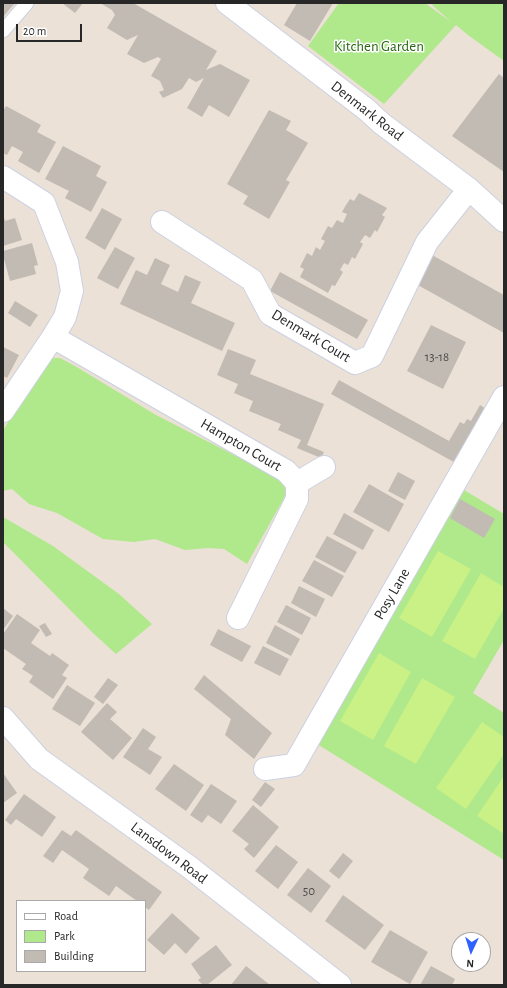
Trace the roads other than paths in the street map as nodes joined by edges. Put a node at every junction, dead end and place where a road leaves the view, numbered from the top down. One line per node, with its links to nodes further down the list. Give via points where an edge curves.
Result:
1 (27, 3): 3 (lane)
2 (227, 3): 5 (street, Denmark Road)
3 (3, 31)
4 (3, 177): 8 (street, via 44,203 67,262 72,291 65,317)
5 (469, 189): 6 (street, Denmark Road); 7 (street, Denmark Court, via 427,242 372,356 355,363 270,314 252,280)
6 (504, 221)
7 (162, 222)
8 (53, 337): 10 (street); 12 (street, Hampton Court, via 286,471)
9 (504, 397): 15 (street, Posy Lane, via 294,765)
10 (3, 412)
11 (324, 467): 12 (street)
12 (297, 483): 13 (street, Hampton Court, via 297,499)
13 (238, 618)
14 (3, 718): 16 (street, Lansdown Road, via 38,759 188,866)
15 (265, 769)
16 (340, 985)

